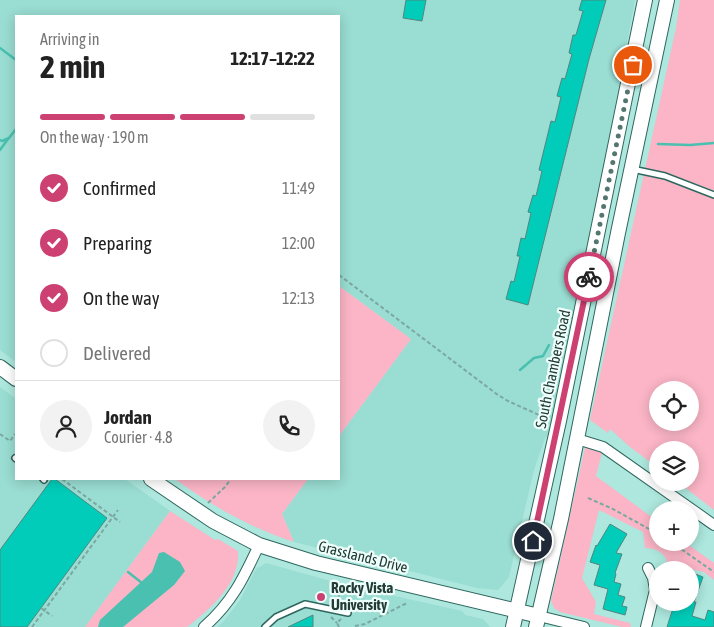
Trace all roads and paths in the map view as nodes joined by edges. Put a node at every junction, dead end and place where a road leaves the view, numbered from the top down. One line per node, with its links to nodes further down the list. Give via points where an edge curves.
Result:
1 (645, 0): 6 (main road, South Chambers Road)
2 (667, 0): 3 (main road)
3 (631, 168): 4 (lane, via 665,176); 12 (main road)
4 (714, 195)
5 (340, 276): 9 (path, via 498,396)
6 (575, 346): 9 (main road, South Chambers Road); 12 (main road, via 577,375 568,429)
7 (0, 367): 8 (main road)
8 (15, 378)
9 (560, 421): 34 (main road, South Chambers Road)
10 (0, 434): 11 (path, via 10,441)
11 (15, 434)
12 (577, 439): 23 (street, via 603,447); 39 (main road)
13 (63, 480): 19 (path)
14 (152, 480): 18 (main road, Grasslands Drive)
15 (230, 480): 18 (path)
16 (588, 498): 24 (path)
17 (118, 510): 19 (path)
18 (200, 513): 25 (main road, Grasslands Drive)
19 (113, 517): 21 (path); 22 (path)
20 (104, 522): 22 (path)
21 (120, 522)
22 (108, 524): 33 (path)
23 (714, 525)
24 (649, 529)
25 (259, 544): 34 (main road, Grasslands Drive, via 316,563); 43 (street, via 234,595)
26 (684, 551): 28 (path)
27 (648, 568): 48 (street, via 655,590)
28 (714, 572)
29 (340, 588): 30 (path)
30 (340, 603)
31 (407, 603): 41 (path)
32 (41, 608): 33 (path)
33 (44, 610): 36 (path); 42 (path)
34 (517, 611): 39 (main road, Grasslands Drive); 46 (main road, South Chambers Road)
35 (348, 613): 44 (lane, via 305,604 276,617)
36 (52, 616)
37 (331, 617): 40 (path)
38 (341, 619): 40 (path)
39 (538, 622): 47 (street, Grasslands Drive)
40 (337, 623): 45 (path)
41 (355, 626)
42 (32, 627)
43 (204, 627)
44 (265, 627)
45 (339, 627)
46 (513, 627)
47 (584, 627)
48 (646, 627)

